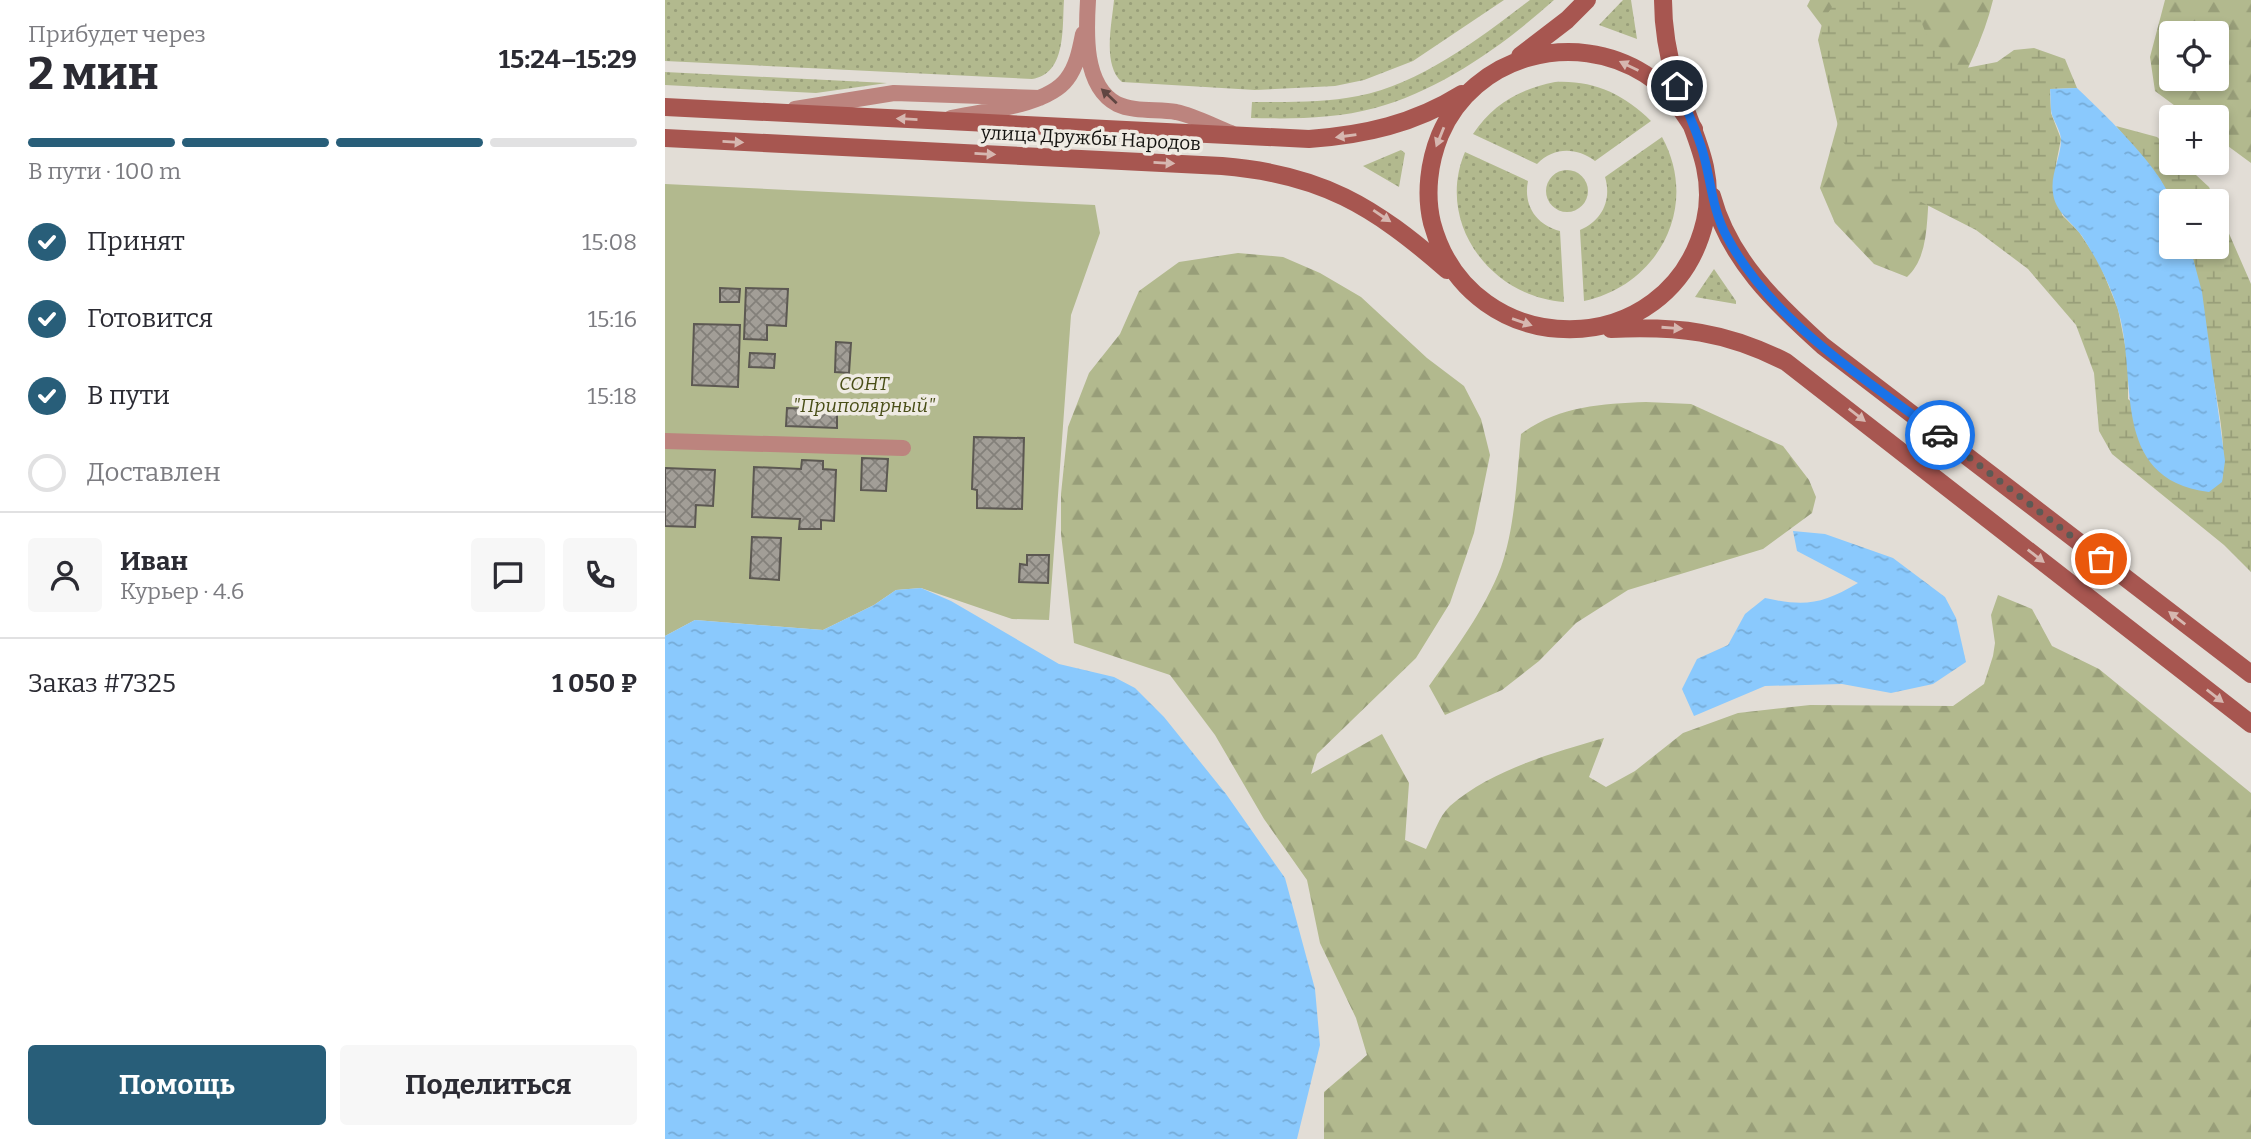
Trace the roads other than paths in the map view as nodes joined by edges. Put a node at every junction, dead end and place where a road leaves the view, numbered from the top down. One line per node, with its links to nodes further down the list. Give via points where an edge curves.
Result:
1 (1089, 0): 4 (lane)
2 (1587, 0): 5 (main road)
3 (1663, 0): 11 (main road, via 1669,59)
4 (1087, 18): 7 (lane, via 1072,72 1058,90); 13 (lane, one-way to 4, via 1180,113 1128,107 1109,98 1093,72)
5 (1507, 65): 6 (main road, улица Дружбы Народов); 11 (main road, one-way to 5, via 1661,86 1614,59 1560,51)
6 (1476, 85): 13 (main road, улица Дружбы Народов, one-way to 13, via 1446,104 1385,129 1309,139); 15 (main road, one-way to 15, via 1443,128 1429,181 1436,235 1451,268)
7 (1040, 98): 9 (lane, via 894,93); 10 (lane)
8 (668, 107): 9 (main road, улица Дружбы Народов)
9 (774, 113): 10 (main road, улица Дружбы Народов, one-way to 9)
10 (937, 121): 13 (main road, улица Дружбы Народов)
11 (1694, 129): 14 (main road)
12 (665, 138): 15 (main road, улица Дружбы Народов, one-way to 15, via 1271,172 1328,188 1378,213)
13 (1242, 138)
14 (1708, 182): 16 (main road, via 1701,235 1674,282 1632,315); 19 (main road, one-way to 14, via 1790,317 1765,291 1727,236)
15 (1476, 296): 16 (main road, one-way to 16, via 1524,323)
16 (1579, 330): 20 (main road, one-way to 20, via 1648,327 1712,333 1786,362)
17 (665, 441): 18 (lane)
18 (903, 448)
19 (2251, 674)
20 (2251, 724)

